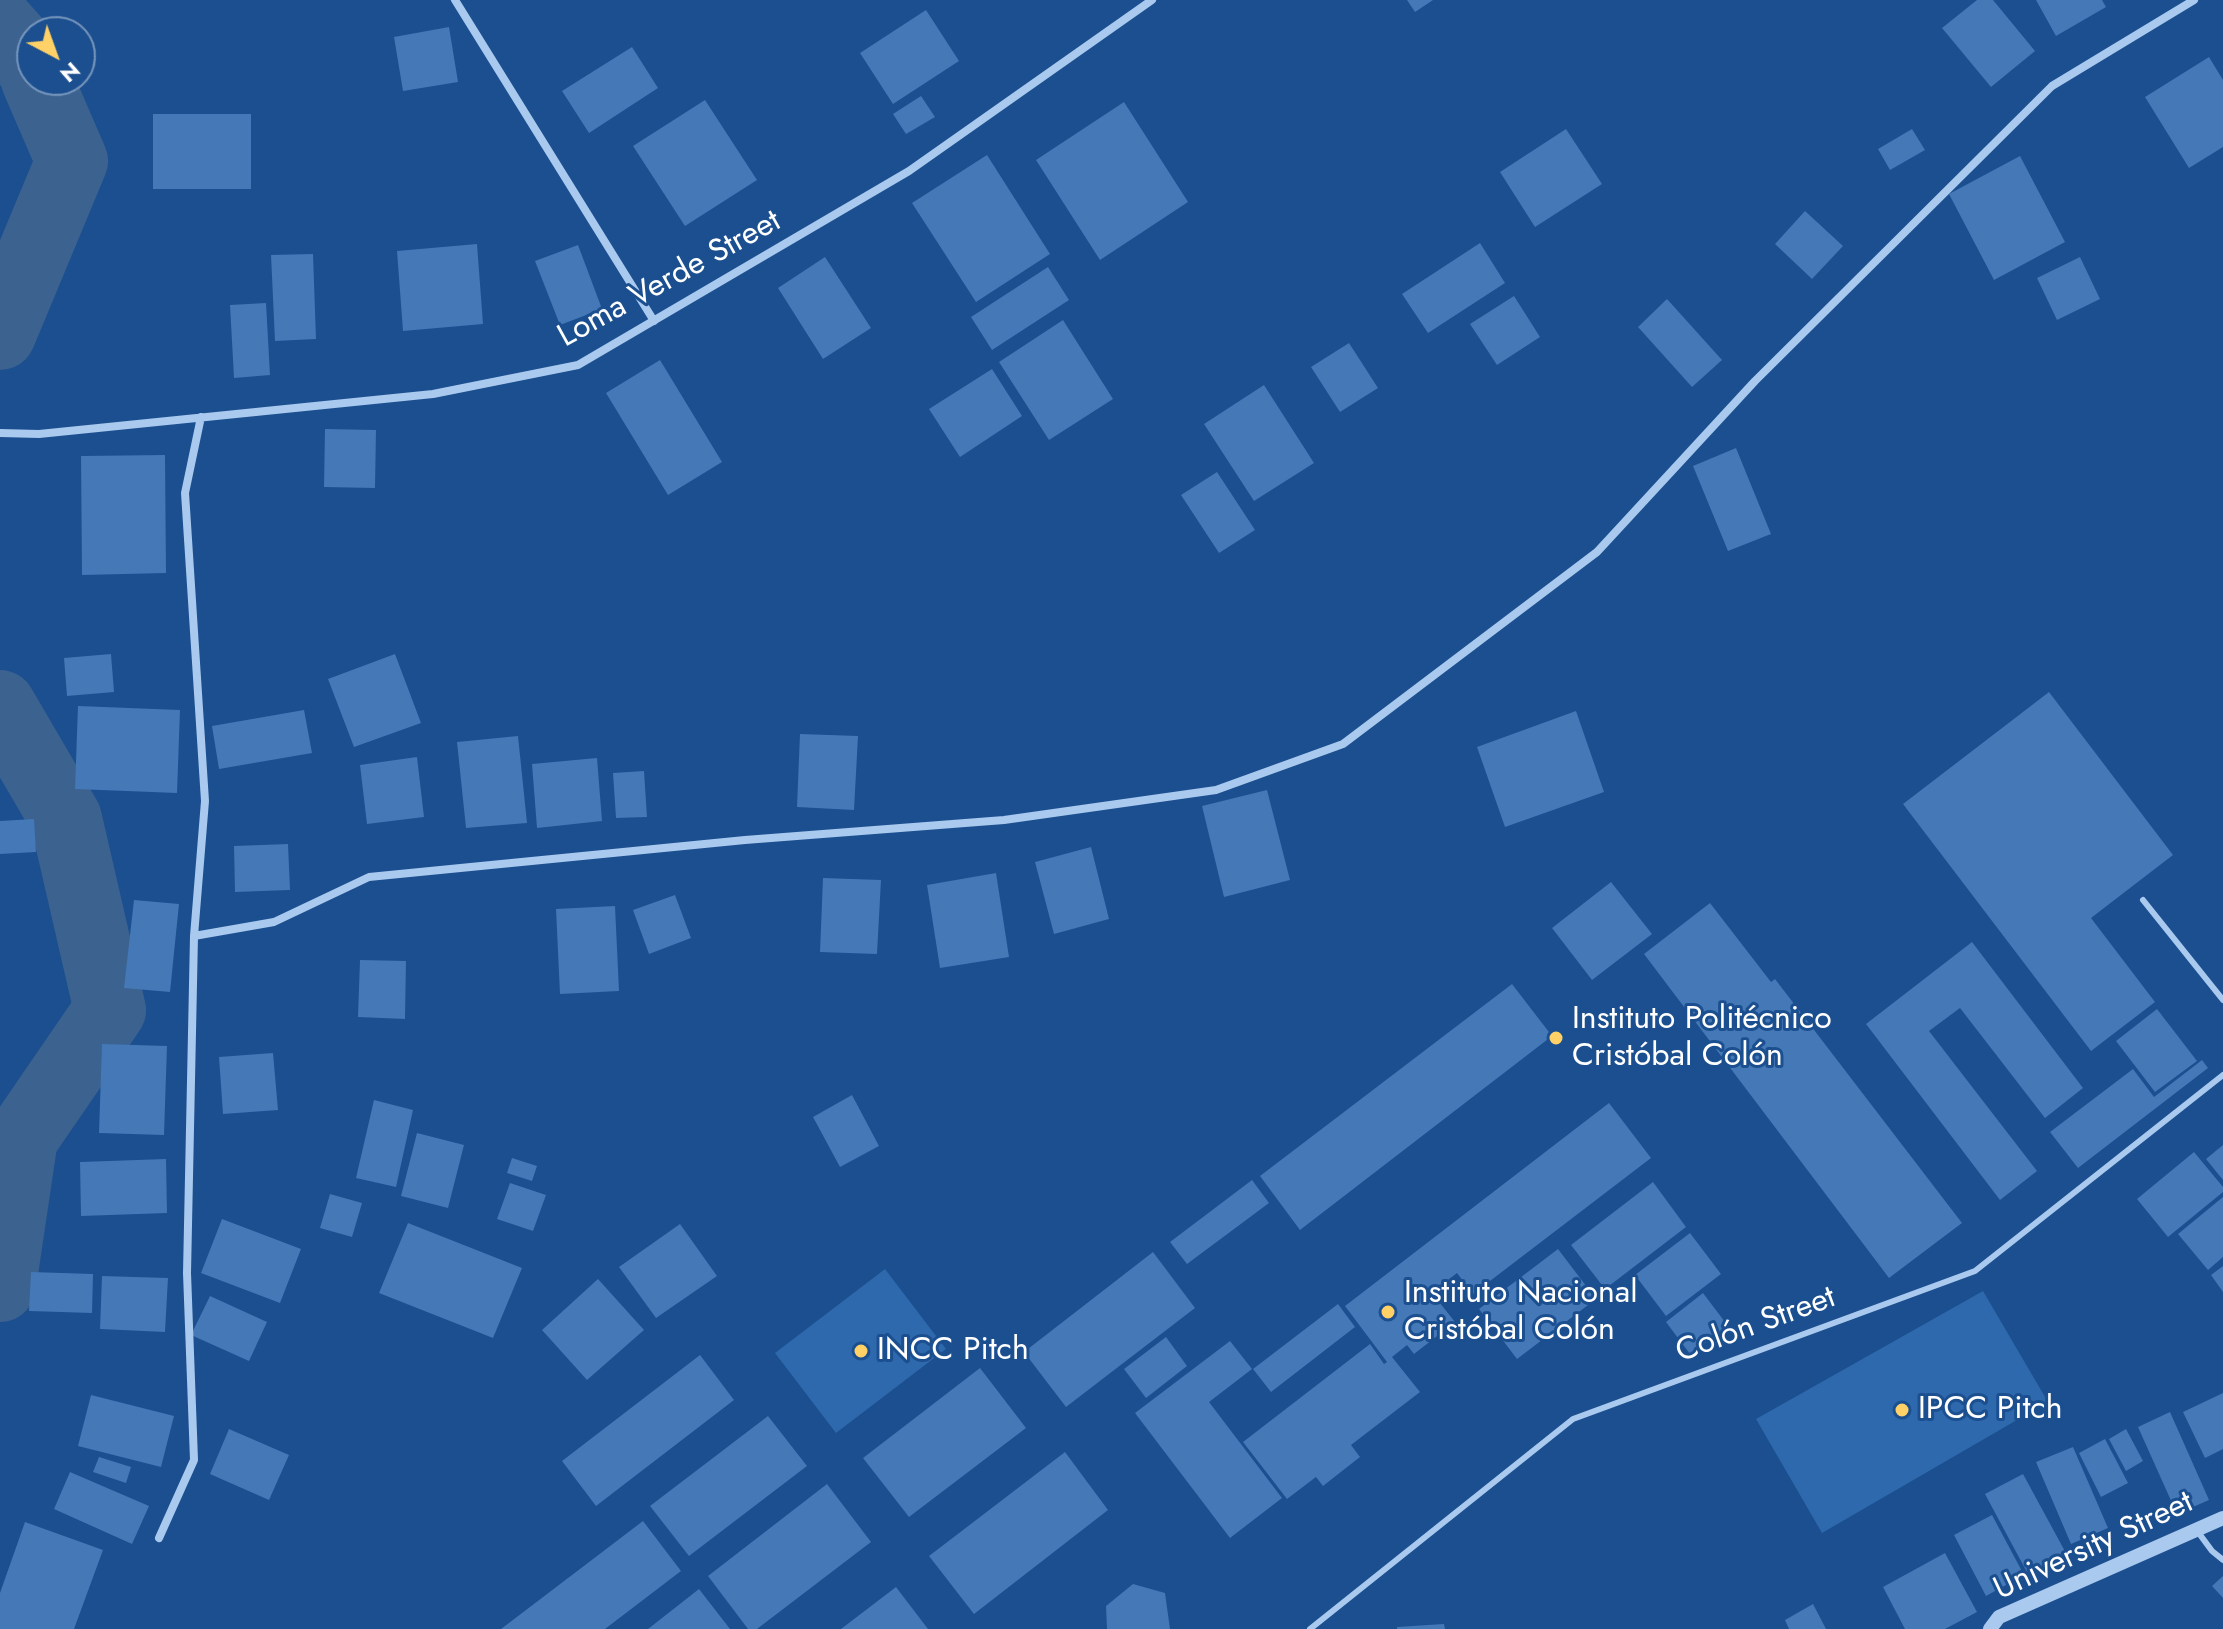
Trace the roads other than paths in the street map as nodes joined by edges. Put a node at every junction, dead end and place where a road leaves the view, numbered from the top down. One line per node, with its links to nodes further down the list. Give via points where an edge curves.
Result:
1 (455, 0): 4 (street)
2 (1152, 0): 4 (street, Loma Verde Street, via 909,171)
3 (2194, 0): 8 (street, via 2052,86 1755,381 1597,552 1343,744 1216,790 1004,820 369,877 274,922)
4 (654, 321): 5 (street, Loma Verde Street, via 578,365 433,394)
5 (201, 417): 6 (street, Loma Verde Street, via 39,434); 8 (street, via 185,493 205,801)
6 (1, 433)
7 (2143, 900): 9 (lane)
8 (194, 936): 13 (street, via 187,1273 194,1460)
9 (2223, 1000)
10 (2223, 1075): 15 (lane, Colón Street, via 1975,1271 1573,1419)
11 (2223, 1518): 12 (street, University Street)
12 (2196, 1529): 14 (lane); 16 (street, University Street, via 1999,1617)
13 (159, 1538)
14 (2223, 1560)
15 (1310, 1629)
16 (1990, 1629)

